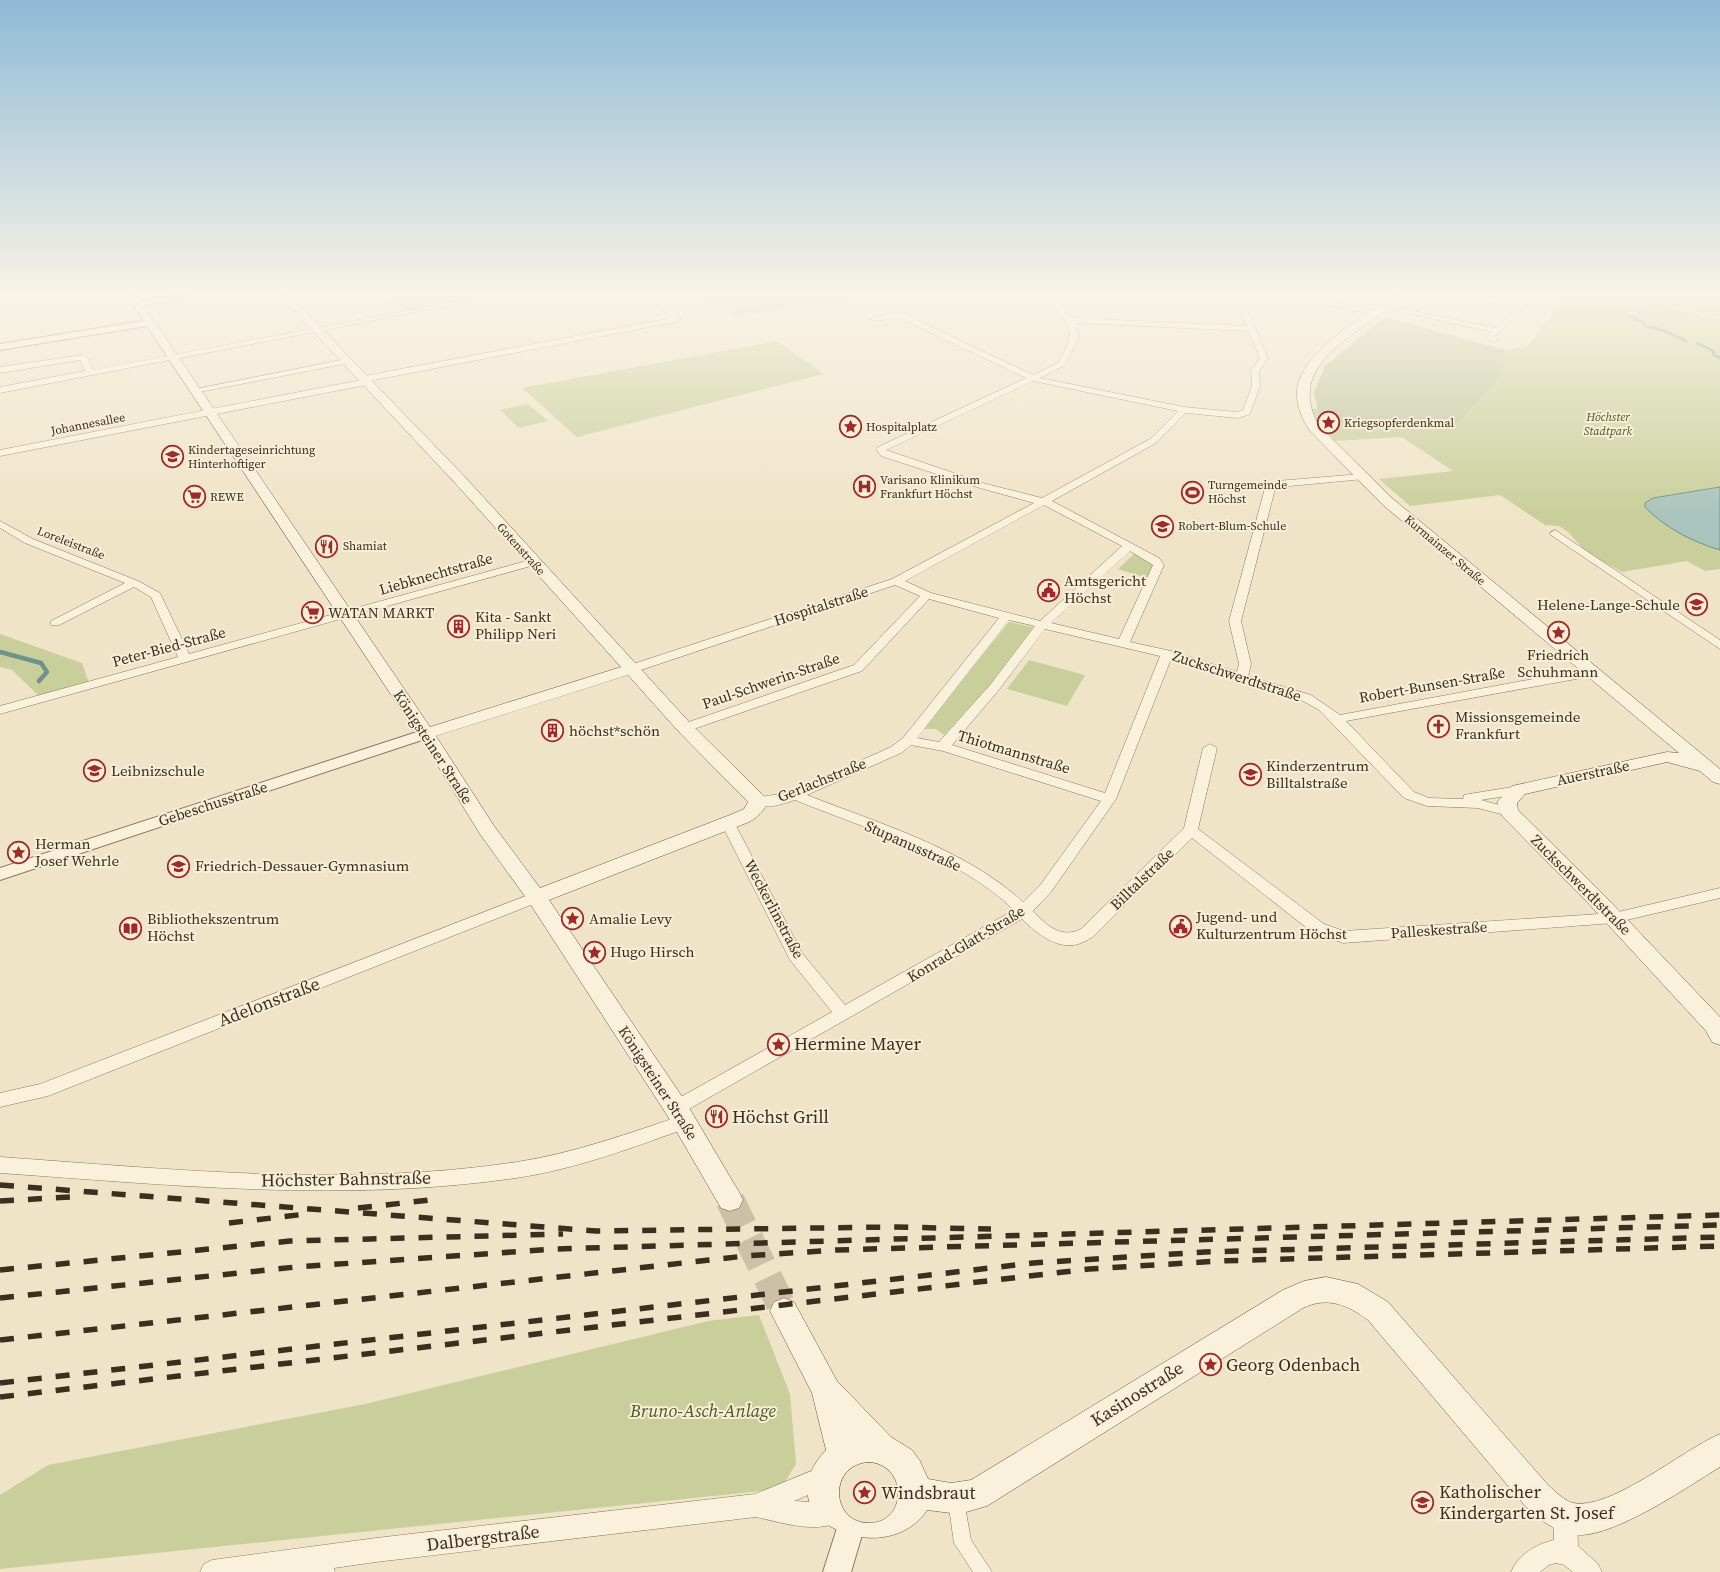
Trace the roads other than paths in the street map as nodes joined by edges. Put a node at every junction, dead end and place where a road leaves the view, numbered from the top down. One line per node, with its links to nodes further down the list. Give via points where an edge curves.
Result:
1 (88, 369): 11 (street)
2 (110, 369): 11 (street)
3 (181, 369): 15 (main road, Königsteiner Straße)
4 (299, 369): 15 (street)
5 (355, 369): 13 (main road, Gotenstraße)
6 (419, 369): 13 (street, Johannesallee)
7 (1012, 369): 12 (street)
8 (1052, 369): 12 (street)
9 (1256, 369): 16 (street, via 1256,388 1244,414)
10 (1310, 369): 19 (main road, Kurmainzer Straße, via 1304,386 1306,413 1314,428)
11 (90, 373): 14 (street)
12 (1032, 379): 16 (street); 20 (street, via 881,450 884,454 982,486)
13 (365, 380): 17 (street, Johannesallee); 24 (main road, Gotenstraße)
14 (0, 390)
15 (195, 390): 17 (main road, Königsteiner Straße)
16 (1184, 410): 20 (street, Hospitalstraße, via 1153,441)
17 (211, 414): 18 (street, Johannesallee); 28 (main road, Königsteiner Straße)
18 (0, 453)
19 (1361, 477): 37 (main road, Kurmainzer Straße); 38 (street, via 1277,484 1270,488 1235,621 1245,664)
20 (1043, 501): 23 (street); 25 (street, Hospitalstraße)
21 (0, 524): 26 (street, Loreleistraße, via 38,545)
22 (1555, 533): 33 (street)
23 (1129, 546): 31 (street); 32 (street, via 1159,565)
24 (534, 562): 28 (street, Liebknechtstraße); 36 (main road, Gotenstraße)
25 (896, 581): 27 (street, Zuckschwerdtstraße); 36 (street, Hospitalstraße)
26 (134, 583): 30 (street); 35 (street, Loreleistraße, via 156,595)
27 (927, 595): 29 (street, Zuckschwerdtstraße); 41 (street, Paul-Schwerin-Straße, via 858,668)
28 (346, 615): 35 (street, Peter-Bied-Straße); 43 (main road, Königsteiner Straße)
29 (1006, 616): 31 (street, Zuckschwerdtstraße); 44 (street, Gerlachstraße)
30 (55, 623)
31 (1043, 624): 32 (street, Zuckschwerdtstraße); 45 (street, via 994,688 946,741)
32 (1123, 643): 34 (street, Zuckschwerdtstraße)
33 (1720, 645)
34 (1167, 654): 38 (street, Zuckschwerdtstraße); 51 (street, Konrad-Glatt-Straße)
35 (185, 658): 39 (street, Peter-Bied-Straße)
36 (630, 668): 41 (main road, Gotenstraße); 43 (main road, Hospitalstraße)
37 (1592, 672): 40 (street, Robert-Bunsen-Straße); 42 (main road, Kurmainzer Straße)
38 (1242, 676): 40 (street, Zuckschwerdtstraße, via 1307,698)
39 (0, 710)
40 (1337, 719): 53 (street, Zuckschwerdtstraße, via 1409,795 1426,802)
41 (685, 728): 52 (main road, Gotenstraße)
42 (1666, 733): 47 (main road, via 1670,746); 48 (main road, Kurmainzer Straße)
43 (426, 734): 57 (street, Gebeschusstraße); 59 (main road, Königsteiner Straße, via 486,830)
44 (908, 741): 45 (street, Thiotmannstraße); 50 (street, Gerlachstraße, via 896,750)
45 (945, 747): 51 (street, Thiotmannstraße)
46 (1210, 748): 56 (street)
47 (1667, 757): 48 (main road, via 1686,761); 49 (main road, Auerstraße)
48 (1716, 775)
49 (1519, 790): 53 (street, Auerstraße); 54 (main road, via 1507,802)
50 (794, 795): 52 (street, Gerlachstraße, via 777,801); 60 (street, Stupanusstraße, via 952,860 1008,897)
51 (1109, 799): 60 (street, Konrad-Glatt-Straße, via 1046,888)
52 (758, 801): 55 (main road, Gerlachstraße, via 749,814)
53 (1449, 801): 54 (street, Zuckschwerdtstraße)
54 (1509, 812): 61 (main road, Zuckschwerdtstraße)
55 (728, 823): 59 (main road, Gerlachstraße); 62 (street, Weckerlinstraße, via 796,956)
56 (1191, 830): 60 (street, Billtalstraße, via 1078,939 1063,939 1045,933); 61 (street, Palleskestraße, via 1318,928 1343,937)
57 (0, 874)
58 (1720, 893): 61 (street, Palleskestraße)
59 (536, 897): 64 (street, Adelonstraße, via 42,1091); 65 (main road, Königsteiner Straße)
60 (1024, 912): 62 (street, Konrad-Glatt-Straße)
61 (1614, 918): 63 (main road, Zuckschwerdtstraße)
62 (844, 1014): 65 (street, Konrad-Glatt-Straße)
63 (1718, 1029)
64 (0, 1101)
65 (680, 1115): 66 (street, Höchster Bahnstraße, via 608,1150 525,1168 402,1182 290,1183); 67 (main road, Königsteiner Straße)
66 (0, 1165)
67 (730, 1200)
68 (784, 1311): 69 (main road)
69 (826, 1389): 70 (main road); 72 (main road, via 838,1429)
70 (880, 1448): 72 (main road, via 866,1446 852,1450); 73 (main road, via 903,1463 911,1476)
71 (1720, 1449): 76 (main road, via 1638,1497 1591,1519)
72 (834, 1466): 75 (street, Dalbergstraße); 77 (main road, via 823,1488 824,1502)
73 (914, 1490): 74 (main road, Kasinostraße); 77 (main road, via 908,1517 900,1528 888,1535 875,1540 861,1539)
74 (956, 1500): 76 (main road, Kasinostraße, via 976,1495 1301,1294 1309,1290 1331,1289 1353,1294 1378,1311 1537,1496); 82 (street, via 963,1543)
75 (755, 1506): 77 (street, Dalbergstraße); 79 (street, Dalbergstraße)
76 (1565, 1516): 78 (street)
77 (838, 1525): 81 (street)
78 (1566, 1553): 83 (street, via 1553,1551 1539,1556); 84 (street, via 1583,1563)
79 (321, 1565): 80 (street, Dalbergstraße)
80 (212, 1572)
81 (837, 1572)
82 (983, 1572)
83 (1523, 1572)
84 (1590, 1572)

